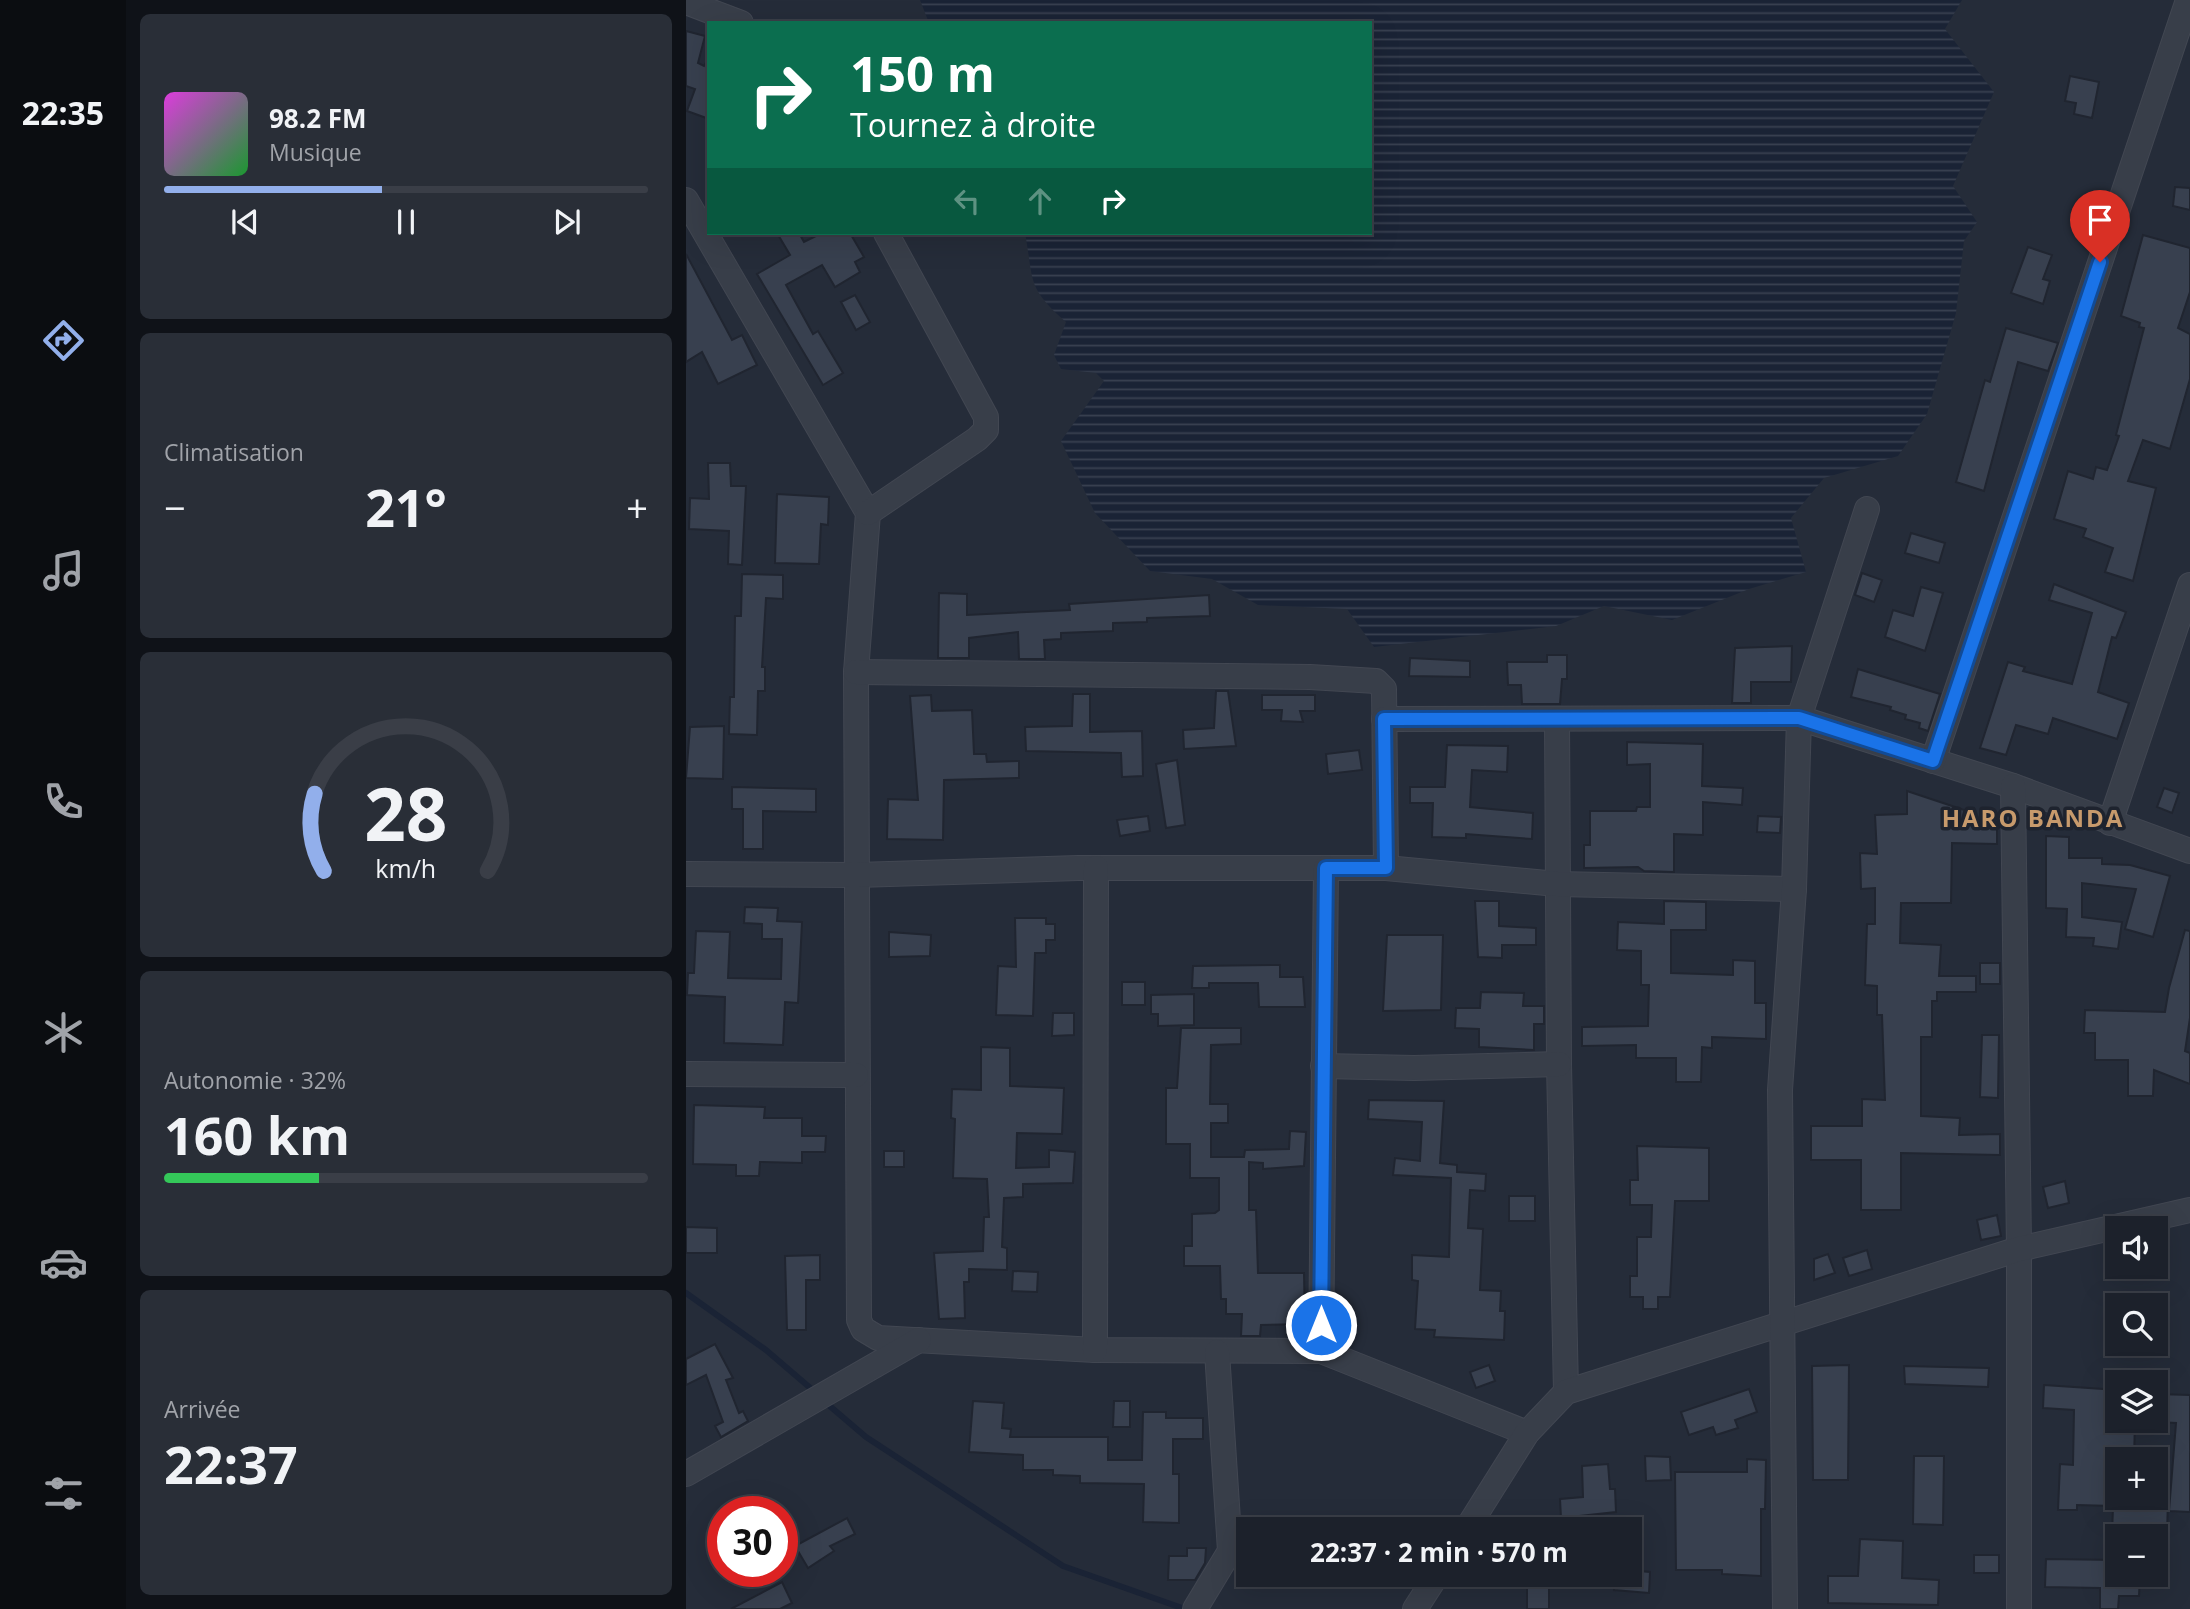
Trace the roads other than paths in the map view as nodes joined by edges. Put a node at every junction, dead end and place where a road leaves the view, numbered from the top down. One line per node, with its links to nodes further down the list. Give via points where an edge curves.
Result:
1 (2188, 0): 13 (street)
2 (686, 2): 3 (street)
3 (736, 21)
4 (686, 200): 7 (street)
5 (887, 235): 7 (street, via 986,417 986,430)
6 (1867, 509): 10 (street)
7 (868, 513): 9 (street)
8 (2190, 584): 15 (street)
9 (856, 671): 11 (street, via 1369,679 1384,689); 21 (street)
10 (1799, 718): 12 (street); 13 (street); 23 (street)
11 (1384, 719): 12 (street); 19 (street)
12 (1557, 720): 22 (street)
13 (1933, 761): 14 (street)
14 (2013, 786): 15 (street); 29 (street)
15 (2110, 822): 16 (street)
16 (2190, 851)
17 (1096, 868): 18 (street); 21 (street); 32 (street)
18 (1326, 868): 19 (street); 25 (street)
19 (1386, 868): 22 (street)
20 (686, 874): 21 (street)
21 (857, 875): 27 (street)
22 (1557, 884): 23 (street); 24 (street)
23 (1794, 889): 30 (street, via 1780,1090)
24 (1559, 1064): 25 (street); 35 (street)
25 (1323, 1066): 33 (street)
26 (686, 1074): 27 (street)
27 (856, 1075): 31 (street, via 859,1320 869,1336)
28 (2190, 1210): 29 (street)
29 (2019, 1250): 30 (street); 43 (street)
30 (1783, 1323): 35 (street); 42 (street)
31 (919, 1340): 32 (street); 37 (street)
32 (1095, 1350): 34 (street)
33 (1321, 1351): 34 (street); 36 (street)
34 (1217, 1352): 40 (street, via 1230,1551)
35 (1566, 1392): 36 (street)
36 (1527, 1433): 38 (street)
37 (686, 1474)
38 (1474, 1517)
39 (1429, 1587): 41 (street)
40 (1195, 1609)
41 (1415, 1609)
42 (1785, 1609)
43 (2019, 1609)

